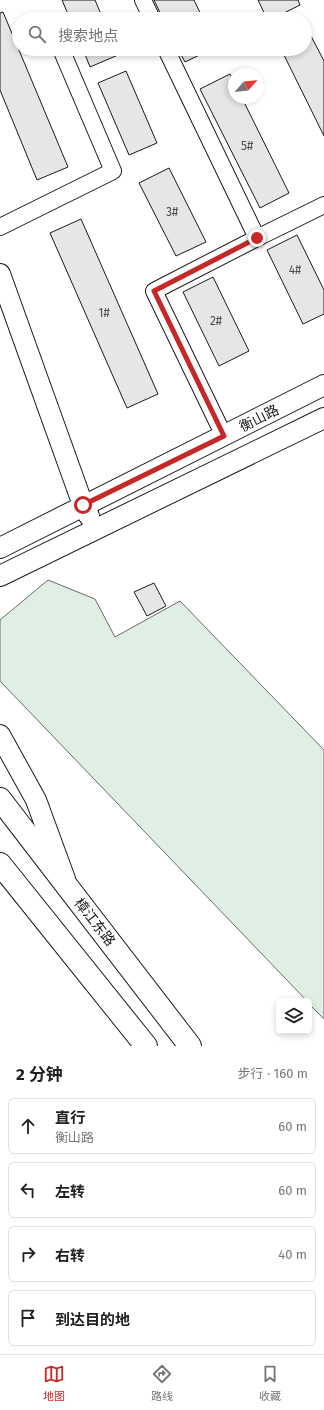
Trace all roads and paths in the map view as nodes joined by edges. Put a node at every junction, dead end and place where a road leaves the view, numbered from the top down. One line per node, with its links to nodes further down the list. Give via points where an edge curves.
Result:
1 (143, 0): 2 (street)
2 (149, 12)
3 (64, 56): 6 (street, via 113,171)
4 (169, 56): 7 (street)
5 (324, 205): 7 (street)
6 (0, 227)
7 (257, 238): 11 (street, via 154,291)
8 (0, 274): 12 (street)
9 (324, 385): 11 (street, 衡山路)
10 (324, 418): 13 (street, 衡山路)
11 (224, 436): 12 (street, 衡山路)
12 (83, 505): 13 (street); 14 (street, 衡山路)
13 (96, 529): 15 (street, 衡山路)
14 (0, 548)
15 (0, 576)
16 (0, 735): 19 (street, via 36,800)
17 (0, 799): 19 (main road, 樟江东路)
18 (0, 864): 20 (main road)
19 (69, 888): 21 (main road, 樟江东路)
20 (146, 1046)
21 (190, 1046)

